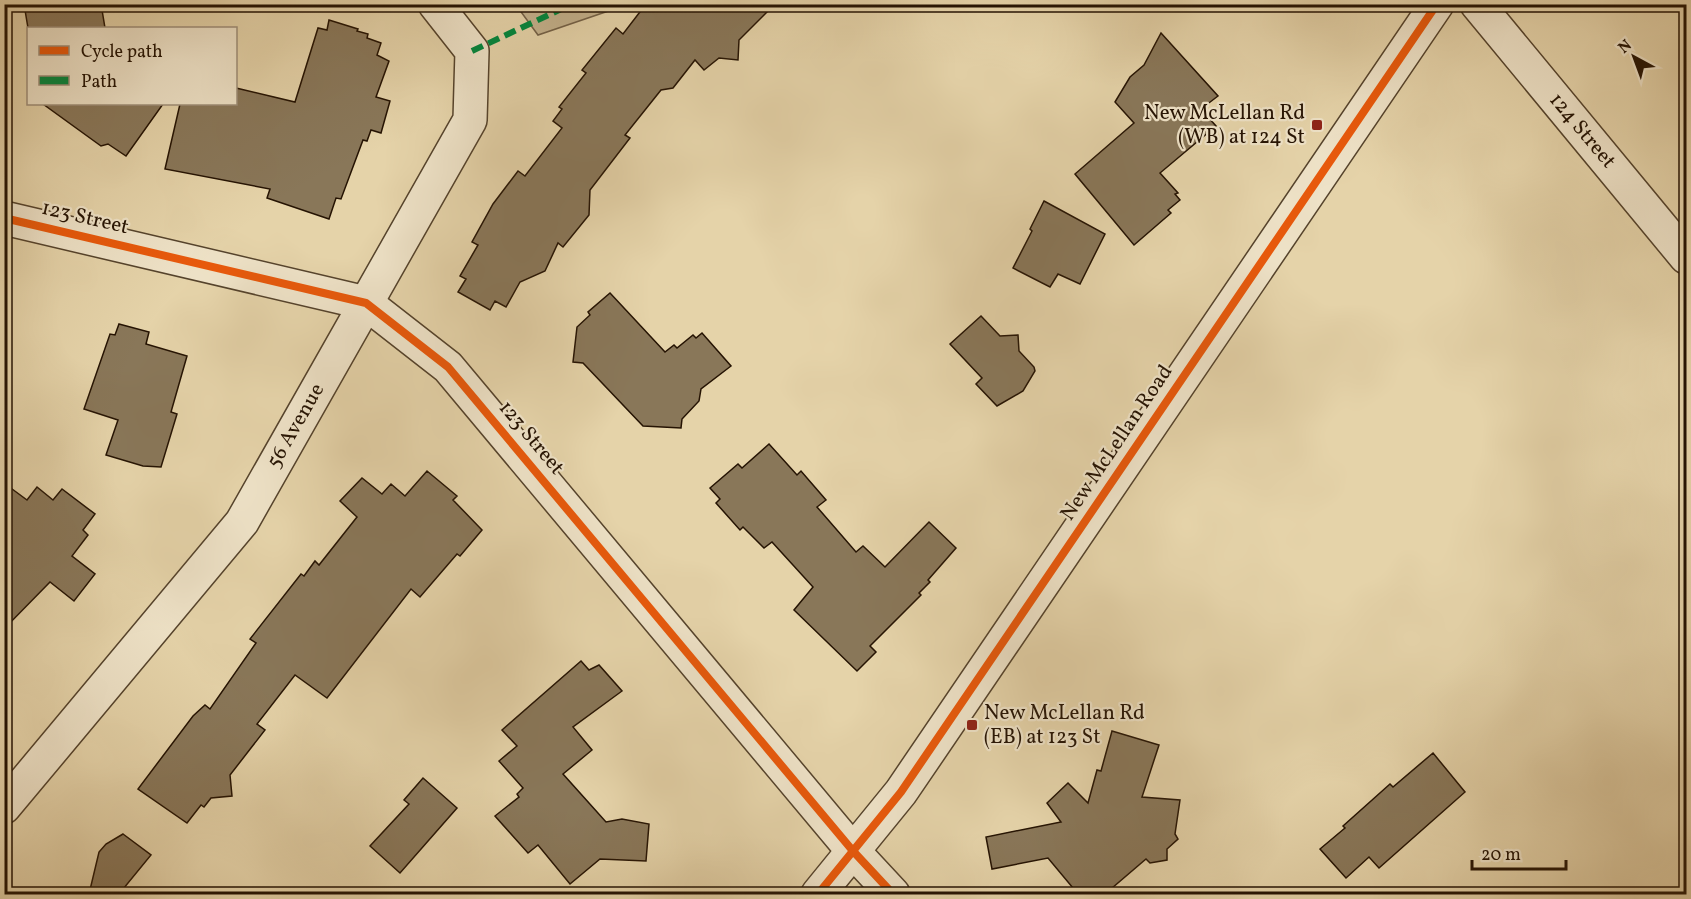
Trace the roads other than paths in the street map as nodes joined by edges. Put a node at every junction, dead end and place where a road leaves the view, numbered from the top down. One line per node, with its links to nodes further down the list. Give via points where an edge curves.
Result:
1 (435, 4): 6 (street, 56 Avenue, via 472,51 470,120)
2 (1437, 4): 8 (street, New McLellan Road, via 901,792)
3 (1477, 4): 5 (street, 124 Street)
4 (4, 218): 6 (street, 123 Street)
5 (1686, 256)
6 (366, 303): 7 (street, 56 Avenue, via 242,522); 8 (street, 123 Street, via 448,367)
7 (4, 807)
8 (853, 850): 9 (street, New McLellan Road); 10 (street, 123 Street)
9 (818, 894)
10 (893, 894)

